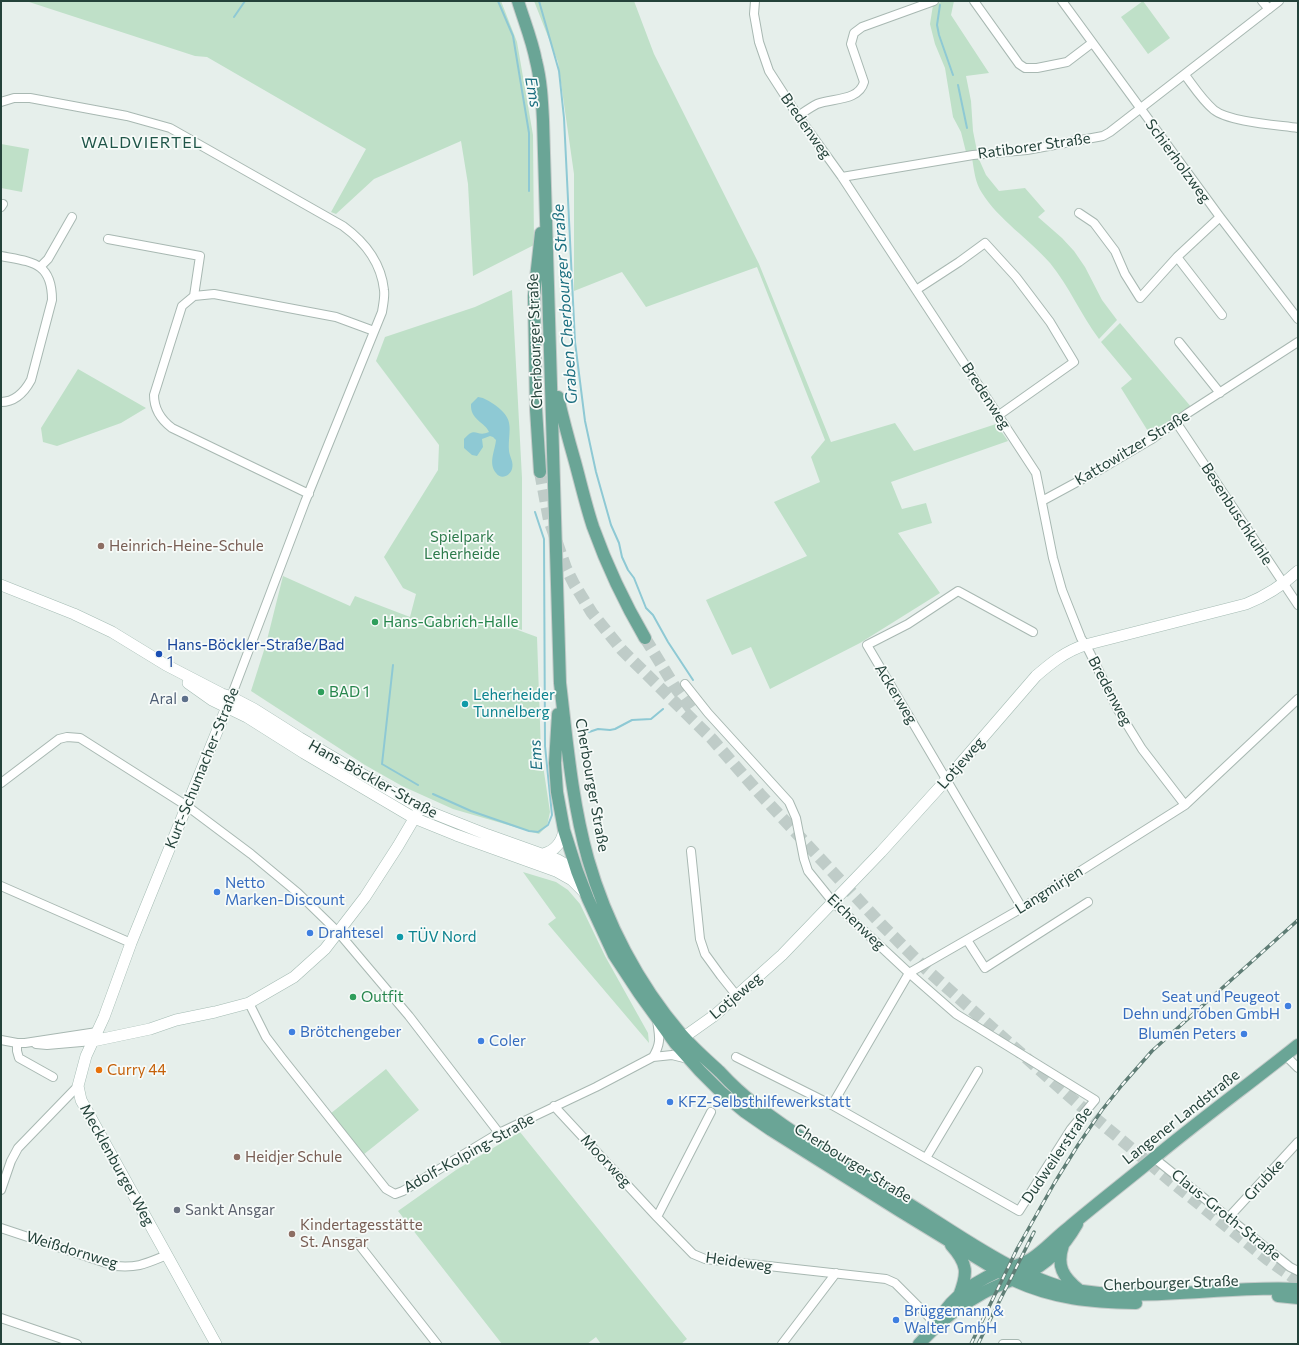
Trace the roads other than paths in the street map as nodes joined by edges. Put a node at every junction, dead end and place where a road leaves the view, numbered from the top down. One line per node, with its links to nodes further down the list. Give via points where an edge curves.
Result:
1 (518, 1): 16 (main road, Cherbourger Straße, via 529,32 541,86)
2 (934, 1): 13 (street, via 862,27 854,33 851,44 864,82 862,87 857,94 817,104)
3 (974, 1): 9 (street, via 1019,64 1026,68 1067,62)
4 (1062, 1): 9 (street, Schierholzweg)
5 (1262, 1): 8 (street)
6 (1279, 1): 8 (street, Ratiborer Straße)
7 (755, 2): 13 (street, Bredenweg, via 754,14 759,42 768,71)
8 (1269, 9): 10 (street, Ratiborer Straße)
9 (1092, 43): 12 (street, Schierholzweg)
10 (1185, 75): 12 (street, Ratiborer Straße); 14 (street, via 1203,99 1216,111 1230,118)
11 (1, 102): 28 (street, Kurt-Schumacher-Straße, via 14,98 30,98 126,116 170,128 343,226 357,236 380,270 384,291 382,312)
12 (1140, 109): 15 (street, Ratiborer Straße, via 1110,132 1092,139 1027,150 973,155); 19 (street, Schierholzweg)
13 (798, 116): 15 (street, Bredenweg)
14 (1298, 128)
15 (842, 177): 24 (street, Bredenweg)
16 (546, 196): 31 (main road, Cherbourger Straße); 36 (main road, via 534,296)
17 (1079, 213): 22 (street, via 1094,223 1115,251 1140,298)
18 (72, 217): 23 (street, via 48,259)
19 (1220, 217): 22 (street); 27 (street, Schierholzweg)
20 (108, 239): 25 (street, via 200,256)
21 (1, 256): 23 (street, via 32,262)
22 (1177, 257): 26 (street)
23 (40, 267): 33 (street, via 51,282 52,300 31,380 20,394 11,400)
24 (916, 290): 34 (street, Bredenweg); 34 (street, via 985,243 1016,277 1050,322 1074,362)
25 (194, 296): 28 (street, via 214,294 336,317); 37 (street, via 182,306 154,394 158,414 172,428)
26 (1222, 316)
27 (1298, 319)
28 (374, 331): 37 (street, Kurt-Schumacher-Straße)
29 (1179, 342): 32 (street)
30 (1298, 342): 32 (street, Kattowitzer Straße)
31 (551, 365): 44 (main road, via 563,419 593,526 620,593); 46 (main road, Cherbourger Straße)
32 (1220, 393): 35 (street, Kattowitzer Straße)
33 (1, 402)
34 (999, 415): 38 (street, Bredenweg, via 1036,474)
35 (1176, 422): 38 (street, Kattowitzer Straße, via 1152,439); 41 (street, Besenbuschkuhle)
36 (540, 472)
37 (309, 494): 49 (street, Kurt-Schumacher-Straße)
38 (1042, 501): 45 (street, Bredenweg, via 1055,565)
39 (1298, 572): 41 (street, Lotjeweg)
40 (1, 585): 49 (street, Hans-Böckler-Straße, via 112,632 166,665 222,694)
41 (1283, 585): 42 (street, Besenbuschkuhle); 45 (street, Lotjeweg, via 1246,604)
42 (1298, 605)
43 (1033, 632): 50 (street, Ackerweg, via 958,591 908,624 867,645)
44 (645, 638)
45 (1085, 645): 50 (street, Lotjeweg, via 1067,652 1036,676); 52 (street, Bredenweg, via 1118,710 1142,749)
46 (560, 683): 56 (main road, Cherbourger Straße, via 555,763); 59 (main road, Cherbourger Straße, via 574,792)
47 (685, 684): 65 (street, Eichenweg, via 789,802 796,818 808,871)
48 (1298, 699): 52 (street, Langmirjen)
49 (229, 702): 53 (street, Kurt-Schumacher-Straße); 54 (street, Hans-Böckler-Straße, via 254,709); 55 (street, Hans-Böckler-Straße, via 247,717 304,753)
50 (947, 779): 65 (street, Lotjeweg); 67 (street, Ackerweg)
51 (1, 783): 53 (street, via 59,739 67,736 80,738)
52 (1185, 804): 67 (street, Langmirjen)
53 (187, 806): 68 (street, via 268,867); 70 (street, Kurt-Schumacher-Straße)
54 (420, 808): 55 (street); 58 (street, Hans-Böckler-Straße)
55 (414, 818): 61 (street, Hans-Böckler-Straße); 68 (street, via 369,891)
56 (564, 830): 58 (street, via 556,847); 60 (main road, Cherbourger Straße)
57 (691, 852): 72 (street, via 700,939 705,954)
58 (543, 854): 60 (street, Hans-Böckler-Straße)
59 (588, 860): 60 (main road); 63 (main road, Cherbourger Straße)
60 (577, 871): 61 (street); 63 (main road, via 594,884); 64 (main road, Cherbourger Straße)
61 (564, 874): 64 (street, Hans-Böckler-Straße, via 581,888)
62 (1, 886): 70 (street)
63 (599, 893): 77 (main road, Cherbourger Straße, via 627,954)
64 (588, 899): 74 (main road, Cherbourger Straße, via 614,955)
65 (834, 902): 71 (street, Eichenweg); 72 (street, Lotjeweg)
66 (1088, 902): 69 (street, via 985,968)
67 (1022, 908): 69 (street, Langmirjen)
68 (338, 932): 73 (street, via 321,954 294,977); 92 (street, via 409,1016)
69 (967, 940): 71 (street, Langmirjen)
70 (131, 943): 75 (street, Kurt-Schumacher-Straße)
71 (909, 973): 88 (street, Eichenweg, via 956,1014); 89 (street)
72 (737, 996): 77 (street, Lotjeweg)
73 (249, 1003): 75 (street, via 176,1020 150,1029); 92 (street, Adolf-Kolping-Straße, via 266,1037 282,1058 386,1189 395,1194 403,1192)
74 (656, 1019): 77 (main road, Cherbourger Straße); 81 (street, via 660,1040)
75 (95, 1036): 78 (street, via 47,1045); 87 (street, Mecklenburger Weg)
76 (1, 1040): 78 (street)
77 (679, 1040): 83 (main road, Cherbourger Straße); 108 (main road, Cherbourger Straße, via 777,1121 992,1256)
78 (21, 1043): 86 (street, via 17,1051 19,1058)
79 (1298, 1045): 80 (main road, Langener Landstraße)
80 (1286, 1055): 84 (street); 95 (main road, Langener Landstraße)
81 (653, 1057): 83 (street, Adolf-Kolping-Straße, via 672,1054); 90 (street, Adolf-Kolping-Straße)
82 (736, 1057): 89 (street)
83 (688, 1059): 101 (main road, Cherbourger Straße, via 722,1093 758,1121)
84 (1298, 1068)
85 (978, 1071): 94 (street)
86 (53, 1077)
87 (78, 1086): 96 (street, via 18,1148); 104 (street, Mecklenburger Weg, via 81,1100)
88 (1095, 1100): 94 (street, Dudweilerstraße, via 1071,1129 1019,1211)
89 (832, 1105): 94 (street)
90 (554, 1106): 92 (street, Adolf-Kolping-Straße); 98 (street, Moorweg)
91 (711, 1112): 98 (street)
92 (499, 1133)
93 (1298, 1142): 99 (street, Grubke)
94 (926, 1158)
95 (1154, 1158): 97 (main road, Langener Landstraße); 99 (street, Claus-Groth-Straße)
96 (1, 1190)
97 (1084, 1215): 103 (main road, Langener Landstraße); 108 (main road, Langener Landstraße)
98 (657, 1217): 107 (street, Heideweg, via 693,1254 705,1260)
99 (1229, 1217): 105 (street, Claus-Groth-Straße)
100 (1, 1228): 104 (street, Weißdornweg, via 115,1266 144,1265)
101 (945, 1238): 106 (main road, Cherbourger Straße); 112 (main road, via 965,1264 966,1272)
102 (357, 1242): 118 (street)
103 (1064, 1244): 109 (main road, Langener Landstraße); 111 (main road, via 1060,1258 1061,1267 1066,1278)
104 (167, 1255): 117 (street, Mecklenburger Weg)
105 (1298, 1271)
106 (998, 1272): 108 (main road, Langener Landstraße); 112 (main road, Langener Landstraße)
107 (836, 1274): 115 (street, Heideweg, via 886,1279 895,1283); 119 (street)
108 (1013, 1274): 109 (main road, Cherbourger Straße); 113 (main road, Cherbourger Straße, via 1049,1294 1104,1303 1276,1296); 115 (main road, Langener Landstraße)
109 (1027, 1274): 111 (main road, Cherbourger Straße, via 1055,1285)
110 (1298, 1289): 111 (main road, Cherbourger Straße, via 1260,1288 1147,1295)
111 (1079, 1290)
112 (959, 1296): 115 (main road, Langener Landstraße, via 944,1310)
113 (1298, 1298)
114 (1, 1318): 116 (street)
115 (937, 1325): 120 (main road, Langener Landstraße)
116 (77, 1344)
117 (216, 1344)
118 (437, 1344)
119 (782, 1344)
120 (918, 1344)
121 (1003, 1344): 122 (street)
122 (1017, 1344)

